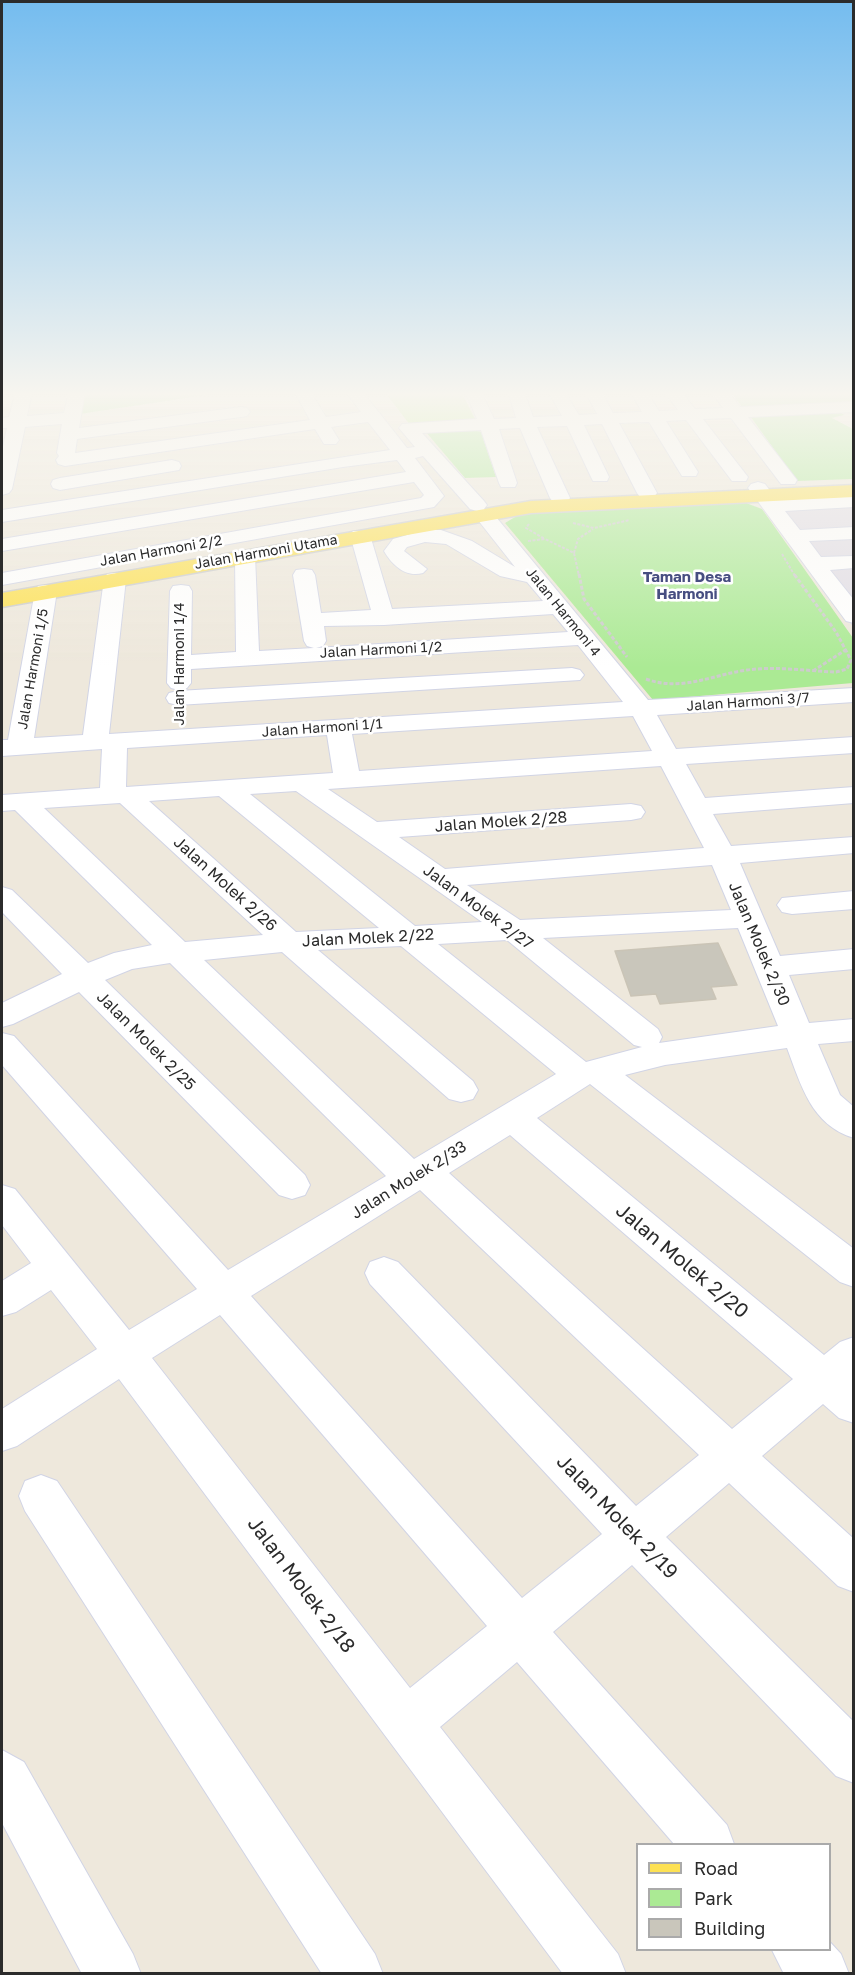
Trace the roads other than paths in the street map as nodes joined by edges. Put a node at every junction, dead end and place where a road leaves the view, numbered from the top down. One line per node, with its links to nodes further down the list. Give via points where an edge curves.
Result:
1 (65, 483): 9 (street)
2 (204, 483): 11 (street)
3 (371, 483): 20 (street)
4 (425, 483): 25 (street, Jalan Harmoni 2/2, via 434,496 420,506)
5 (458, 483): 18 (street, Jalan Harmoni 4)
6 (553, 483): 15 (street)
7 (642, 483): 14 (street)
8 (750, 483): 13 (street)
9 (60, 484): 17 (street)
10 (854, 484): 13 (main road, Jalan Harmoni Utama)
11 (156, 491): 17 (street); 20 (street)
12 (854, 491): 13 (main road, Jalan Harmoni Utama)
13 (758, 492): 14 (main road, Jalan Harmoni Utama); 16 (street); 18 (main road, Jalan Harmoni Utama); 23 (street)
14 (647, 493): 15 (main road, Jalan Harmoni Utama)
15 (560, 498): 18 (main road, Jalan Harmoni Utama)
16 (854, 501)
17 (56, 507): 19 (street)
18 (481, 510): 22 (main road, Jalan Harmoni Utama); 31 (street, Jalan Harmoni 4); 34 (main road, Jalan Harmoni Utama)
19 (2, 516)
20 (174, 516): 24 (street); 25 (street)
21 (854, 533): 23 (street)
22 (360, 535): 26 (main road, Jalan Harmoni Utama); 40 (street)
23 (786, 542): 28 (street)
24 (2, 545)
25 (195, 546): 32 (street, Jalan Harmoni 2/2)
26 (245, 556): 33 (main road, Jalan Harmoni Utama); 45 (street)
27 (854, 561): 28 (street)
28 (815, 564): 39 (street)
29 (416, 569): 31 (street, via 399,559 394,551 400,543 440,535 462,543 519,577)
30 (304, 575): 41 (street)
31 (533, 576): 38 (street, Jalan Harmoni 4)
32 (2, 579)
33 (115, 579): 35 (main road, Jalan Harmoni Utama); 56 (street)
34 (2, 590)
35 (46, 591): 37 (main road, Jalan Harmoni Utama); 58 (street, Jalan Harmoni 1/5)
36 (180, 591): 46 (street, Jalan Harmoni 1/4)
37 (2, 600)
38 (557, 607): 40 (street); 42 (street, Jalan Harmoni 4)
39 (854, 616)
40 (384, 618): 41 (street)
41 (311, 620): 44 (street)
42 (584, 638): 43 (street, Jalan Harmoni 1/2); 51 (street, Jalan Harmoni 4)
43 (548, 640): 44 (street, Jalan Harmoni 1/2); 47 (street)
44 (328, 653): 45 (street, Jalan Harmoni 1/2); 48 (street)
45 (249, 658): 46 (street, Jalan Harmoni 1/2)
46 (179, 663): 50 (street, Jalan Harmoni 1/4)
47 (572, 675): 48 (street); 52 (street)
48 (346, 687): 50 (street); 53 (street)
49 (854, 695): 51 (street, Jalan Harmoni 3/7)
50 (178, 698): 54 (street, Jalan Harmoni 1/4)
51 (642, 709): 52 (street, Jalan Harmoni 1/1); 59 (street, Jalan Harmoni 4)
52 (600, 712): 53 (street, Jalan Harmoni 1/1)
53 (347, 727): 54 (street, Jalan Harmoni 1/1); 60 (street)
54 (180, 738): 56 (street, Jalan Harmoni 1/1)
55 (854, 740): 59 (street)
56 (105, 741): 58 (street, Jalan Harmoni 1/1); 63 (street)
57 (854, 745): 59 (street)
58 (11, 747)
59 (667, 754): 60 (street); 61 (street); 66 (street, Jalan Molek 2/30)
60 (346, 773): 63 (street)
61 (304, 784): 62 (street); 68 (street, Jalan Molek 2/27)
62 (227, 789): 63 (street); 77 (street)
63 (120, 792): 65 (street); 78 (street, Jalan Molek 2/26)
64 (854, 795): 66 (street)
65 (8, 800): 79 (street)
66 (697, 807): 70 (street, Jalan Molek 2/30)
67 (631, 812): 68 (street, Jalan Molek 2/28)
68 (371, 831): 71 (street, Jalan Molek 2/27)
69 (854, 845): 70 (street)
70 (722, 855): 71 (street); 75 (street, Jalan Molek 2/30)
71 (439, 878): 76 (street, Jalan Molek 2/27)
72 (2, 896): 82 (street, Jalan Molek 2/25)
73 (854, 900): 74 (street)
74 (792, 905)
75 (748, 918): 76 (street, Jalan Molek 2/22); 81 (street, Jalan Molek 2/30)
76 (513, 930): 77 (street, Jalan Molek 2/22); 86 (street, Jalan Molek 2/27)
77 (409, 936): 78 (street, Jalan Molek 2/22); 88 (street)
78 (289, 942): 79 (street, Jalan Molek 2/22); 89 (street, Jalan Molek 2/26)
79 (179, 952): 82 (street, Jalan Molek 2/22, via 125,960); 92 (street)
80 (854, 958): 81 (street)
81 (768, 967): 85 (street, Jalan Molek 2/30)
82 (81, 978): 83 (street, Jalan Molek 2/22); 93 (street, Jalan Molek 2/25)
83 (2, 1016)
84 (854, 1029): 85 (street, Jalan Molek 2/33)
85 (797, 1035): 88 (street, Jalan Molek 2/33, via 665,1053); 91 (street, Jalan Molek 2/30, via 825,1101)
86 (646, 1037)
87 (2, 1044): 98 (street)
88 (588, 1073): 90 (street, Jalan Molek 2/33); 96 (street)
89 (460, 1090)
90 (511, 1116): 92 (street, Jalan Molek 2/33); 101 (street, Jalan Molek 2/20)
91 (854, 1125)
92 (418, 1176): 98 (street, Jalan Molek 2/33); 103 (street)
93 (292, 1185)
94 (2, 1199): 95 (street, Jalan Molek 2/18)
95 (55, 1268): 99 (street); 100 (street, Jalan Molek 2/18)
96 (854, 1271)
97 (384, 1273): 105 (street, Jalan Molek 2/19)
98 (224, 1293): 100 (street, Jalan Molek 2/33); 107 (street)
99 (2, 1300)
100 (124, 1354): 102 (street, Jalan Molek 2/33); 108 (street, Jalan Molek 2/18)
101 (843, 1380): 103 (street)
102 (2, 1432)
103 (731, 1457): 105 (street); 106 (street)
104 (41, 1496): 114 (street)
105 (635, 1537): 107 (street); 109 (street, Jalan Molek 2/19)
106 (854, 1570)
107 (521, 1631): 108 (street); 111 (street)
108 (406, 1723): 115 (street, Jalan Molek 2/18)
109 (854, 1758)
110 (2, 1776): 113 (street)
111 (706, 1843)
112 (801, 1951): 116 (street)
113 (113, 1974)
114 (355, 1974)
115 (598, 1974)
116 (821, 1974)

